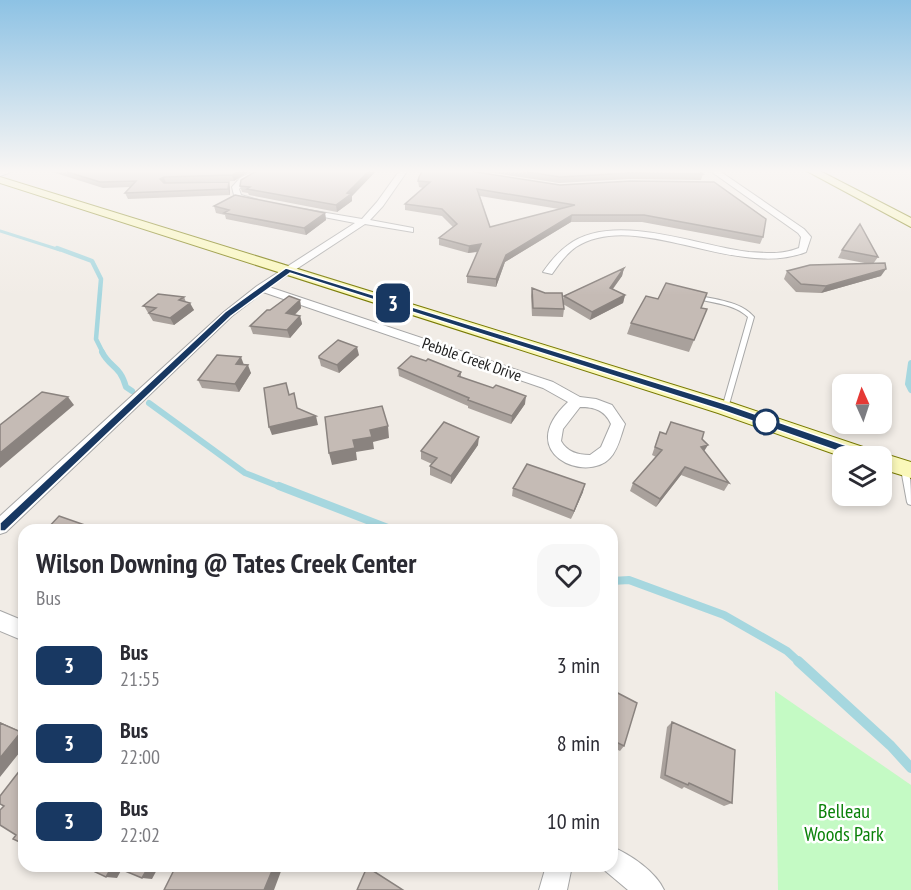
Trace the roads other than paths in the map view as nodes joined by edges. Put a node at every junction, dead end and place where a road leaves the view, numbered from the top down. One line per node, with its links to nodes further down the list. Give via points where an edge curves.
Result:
1 (101, 212): 9 (street)
2 (309, 212): 6 (street)
3 (373, 212): 6 (street)
4 (770, 212): 10 (street, via 806,237 806,247 801,252 756,257 645,235 610,235 574,244)
5 (889, 212): 7 (street)
6 (364, 221): 8 (street); 9 (street)
7 (911, 223)
8 (410, 230)
9 (289, 270): 11 (street); 14 (street)
10 (548, 272)
11 (261, 288): 13 (street, Pebble Creek Drive, via 548,385); 19 (street, via 228,314)
12 (687, 295): 14 (lane, via 741,309 751,317)
13 (577, 402): 13 (street, Pebble Creek Drive, via 554,432 555,441 567,457 593,461 605,455 618,424 615,414 603,405)
14 (725, 408): 15 (street)
15 (835, 446)
16 (892, 465): 17 (street)
17 (908, 470): 18 (lane)
18 (911, 502)
19 (0, 527)
20 (0, 621): 21 (street)
21 (18, 628)
22 (618, 865): 25 (street)
23 (558, 872): 24 (street)
24 (553, 890)
25 (650, 890)

